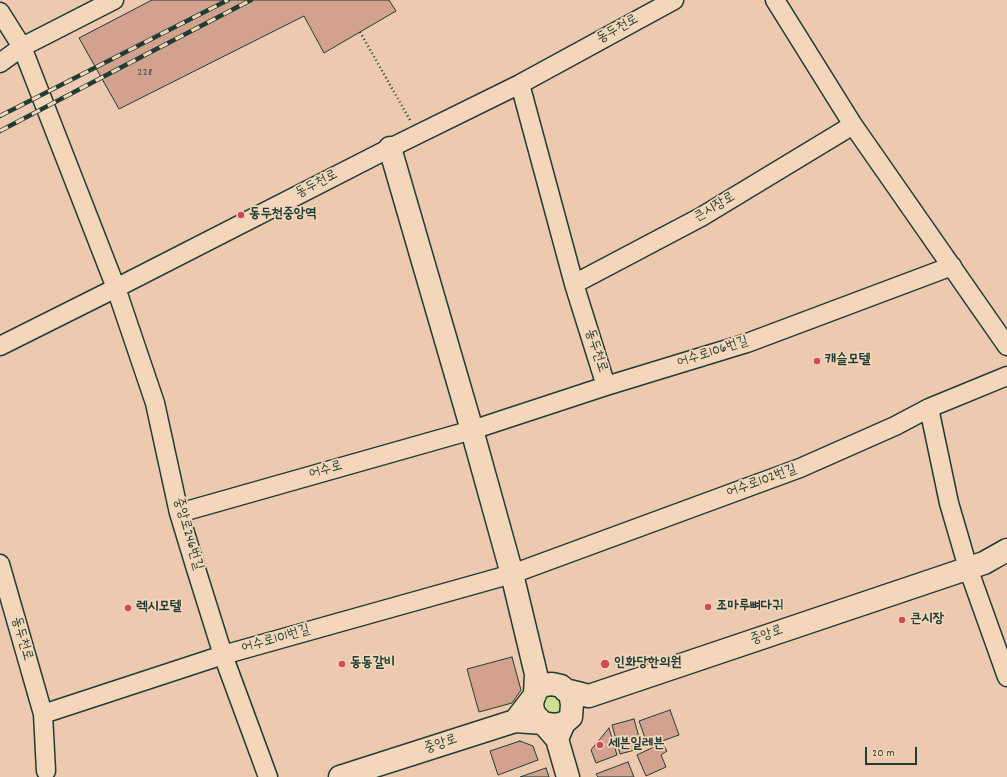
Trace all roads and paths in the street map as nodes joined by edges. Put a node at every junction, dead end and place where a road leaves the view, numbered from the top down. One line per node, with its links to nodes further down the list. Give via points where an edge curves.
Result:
1 (114, 0): 6 (street)
2 (674, 0): 8 (street, 동두천로)
3 (775, 0): 9 (street)
4 (0, 12): 6 (street)
5 (360, 32): 10 (path)
6 (22, 47): 7 (street); 14 (street)
7 (0, 62)
8 (520, 84): 10 (street, 동두천로); 13 (street, 동두천로)
9 (853, 125): 12 (street); 13 (street, 큰시장로, via 701,217)
10 (417, 134): 11 (street, 동두천로)
11 (390, 148): 14 (street, 동두천로); 20 (street)
12 (952, 266): 16 (street); 18 (street, 어수로106번길, via 747,343)
13 (574, 284): 18 (street, 동두천로)
14 (116, 288): 15 (street, 동두천로); 21 (street, 중앙로246번길, via 155,403)
15 (0, 346)
16 (1007, 346)
17 (1007, 376): 19 (street, 어수로102번길)
18 (606, 386): 20 (street, 어수로106번길)
19 (929, 408): 25 (street, via 949,503); 26 (street, 어수로102번길, via 800,468)
20 (472, 430): 21 (street, 어수로); 26 (street)
21 (179, 512): 27 (street, 중앙로246번길)
22 (1007, 550): 25 (street)
23 (1007, 561): 25 (street, via 996,565)
24 (0, 564): 31 (street, 동두천로)
25 (976, 566): 28 (street); 30 (street, 중앙로)
26 (512, 574): 27 (street, 어수로101번길); 29 (street)
27 (223, 655): 31 (street, 어수로101번길); 35 (street, 중앙로246번길)
28 (1007, 678)
29 (547, 686): 30 (street); 32 (street); 33 (street, via 570,694 572,704); 33 (street, via 532,703 533,711 536,716)
30 (589, 696): 33 (street)
31 (43, 714): 34 (street, 동두천로)
32 (515, 721): 33 (street, 중앙로); 36 (street, 중앙로)
33 (559, 724): 37 (street)
34 (46, 771)
35 (268, 777)
36 (340, 777)
37 (568, 777)

